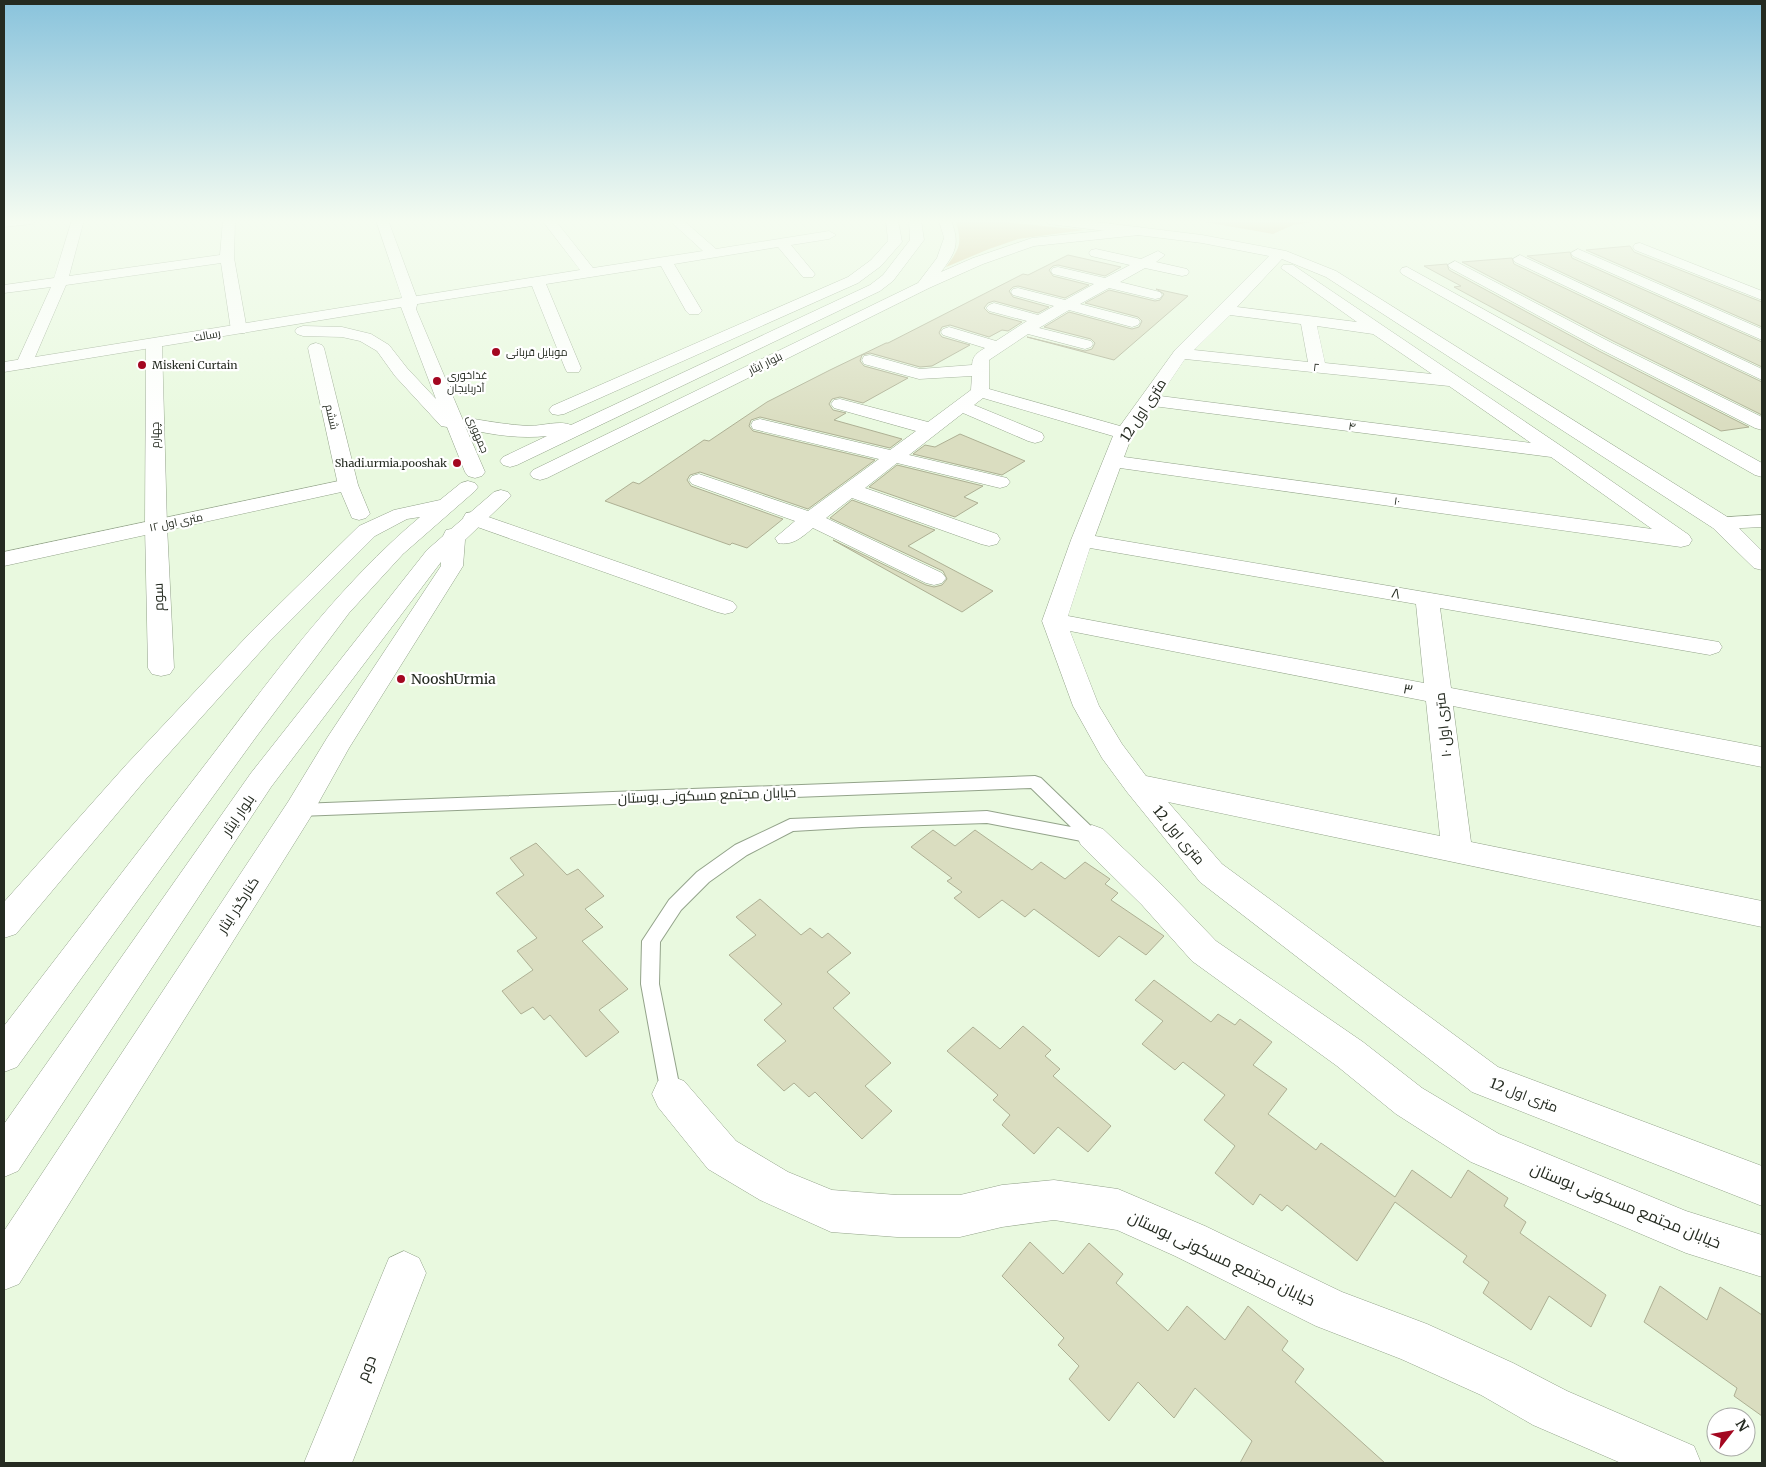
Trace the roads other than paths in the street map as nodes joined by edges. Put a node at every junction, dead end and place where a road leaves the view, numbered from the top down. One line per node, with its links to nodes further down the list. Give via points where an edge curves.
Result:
1 (57, 288): 47 (street)
2 (232, 288): 33 (street)
3 (407, 288): 23 (street, جمهوری)
4 (488, 288): 23 (street, رسالت)
5 (540, 288): 49 (street)
6 (681, 288): 27 (street)
7 (833, 288): 59 (street)
8 (874, 288): 60 (street, بلوار ایثار)
9 (918, 288): 75 (street, بلوار ایثار)
10 (1099, 288): 24 (street)
11 (1126, 288): 21 (street)
12 (1247, 288): 26 (street, 12 متری اول)
13 (1321, 288): 34 (street)
14 (1354, 288): 81 (street)
15 (1438, 288): 71 (street)
16 (1499, 288): 42 (street)
17 (1581, 288): 37 (street)
18 (1660, 288): 35 (street)
19 (1743, 288): 22 (street)
20 (1018, 292): 24 (street)
21 (1155, 295)
22 (1762, 296)
23 (411, 300): 28 (street, جمهوری, via 425,307); 33 (street, رسالت); 64 (street, جمهوری, via 408,309)
24 (1068, 305): 29 (street); 31 (street)
25 (994, 308): 29 (street)
26 (1226, 310): 30 (street); 45 (street, 12 متری اول)
27 (694, 311)
28 (429, 316)
29 (1040, 320): 32 (street)
30 (1308, 321): 34 (street); 50 (street)
31 (1132, 322)
32 (1026, 329): 41 (street); 43 (street)
33 (239, 330): 40 (street, رسالت); 64 (street, via 342,332 365,337 384,348 401,372)
34 (1377, 330): 53 (street)
35 (1759, 331): 37 (street)
36 (949, 332): 43 (street)
37 (1683, 338): 38 (street); 52 (street)
38 (1654, 341)
39 (1635, 343): 42 (street)
40 (154, 344): 47 (street, رسالت); 82 (street, چهارم)
41 (1086, 344)
42 (1606, 346): 61 (street)
43 (999, 347): 51 (street, via 981,358)
44 (316, 348): 74 (street, ششم)
45 (1181, 354): 50 (street, ۲); 55 (street, 12 متری اول)
46 (870, 360): 51 (street, via 918,374)
47 (24, 364): 48 (street, رسالت)
48 (4, 367)
49 (573, 368)
50 (1318, 368): 53 (street, ۲)
51 (981, 370): 54 (street)
52 (1762, 375)
53 (1452, 381): 67 (street)
54 (980, 392): 57 (street); 65 (street)
55 (1148, 400): 65 (street, 12 متری اول); 67 (street, ۴)
56 (840, 404): 63 (street)
57 (961, 406): 63 (street); 66 (street)
58 (466, 407): 64 (street, جمهوری)
59 (558, 410)
60 (592, 422): 64 (street, via 546,432); 69 (street, بلوار ایثار)
61 (1762, 424)
62 (760, 425): 68 (street)
63 (931, 429): 68 (street)
64 (471, 433): 77 (street, جمهوری)
65 (1124, 433): 70 (street, 12 متری اول)
66 (1035, 437)
67 (1557, 452): 70 (street, ۱۰, via 1682,540)
68 (894, 456): 73 (street); 76 (street)
69 (510, 461): 75 (street, via 534,466); 77 (street, via 491,464)
70 (1113, 461): 85 (street, 12 متری اول)
71 (1762, 471)
72 (699, 480): 79 (street)
73 (1000, 482)
74 (348, 485): 78 (street, ششم); 82 (street, ۱۲ متری اول)
75 (522, 487): 77 (street, بلوار ایثار)
76 (850, 490): 79 (street); 84 (street)
77 (464, 503): 90 (street); 97 (street, کنارگذر ایثار, via 452,566); 101 (street, via 401,514 367,531 260,637 136,772); 102 (street, بلوار ایثار, via 395,549 341,608); 104 (street, بلوار ایثار, via 424,569 261,780)
78 (359, 514)
79 (811, 518): 83 (street); 88 (street)
80 (1762, 521): 81 (street)
81 (1721, 523): 87 (street)
82 (156, 526): 86 (street, ۱۲ متری اول); 93 (street, سوم)
83 (786, 538)
84 (989, 539)
85 (1082, 540): 89 (street, ۸); 91 (street, 12 متری اول)
86 (4, 559)
87 (1762, 563)
88 (934, 578)
89 (1427, 599): 92 (street, ۸); 94 (street, ۱۰ متری اول)
90 (725, 607)
91 (1054, 621): 94 (street, ۳); 96 (street, 12 متری اول, via 1086,706 1112,751)
92 (1710, 647)
93 (161, 668)
94 (1440, 695): 95 (street, ۳); 99 (street, ۱۰ متری اول)
95 (1762, 757)
96 (1137, 785): 99 (street); 105 (street, 12 متری اول, via 1211,873 1485,1080)
97 (299, 810): 98 (lane, خیابان مجتمع مسکونی بوستان, via 1035,782); 107 (street, کنارگذر ایثار)
98 (1092, 837): 103 (lane, خیابان مجتمع مسکونی بوستان, via 987,816 790,825 741,850 703,877 675,905 651,941 650,984); 106 (street, خیابان مجتمع مسکونی بوستان, via 1204,951 1350,1054 1409,1101 1485,1148 1686,1232)
99 (1457, 851): 100 (street)
100 (1762, 914)
101 (4, 924)
102 (4, 1055)
103 (671, 1094): 110 (street, خیابان مجتمع مسکونی بوستان, via 722,1155 774,1186 831,1211 960,1216 1002,1206 1054,1200 1118,1210 1332,1310 1411,1340 1497,1379 1550,1408)
104 (4, 1157)
105 (1762, 1186)
106 (1762, 1256)
107 (4, 1269)
108 (404, 1272): 109 (street, دوم)
109 (328, 1463)
110 (1678, 1463)

